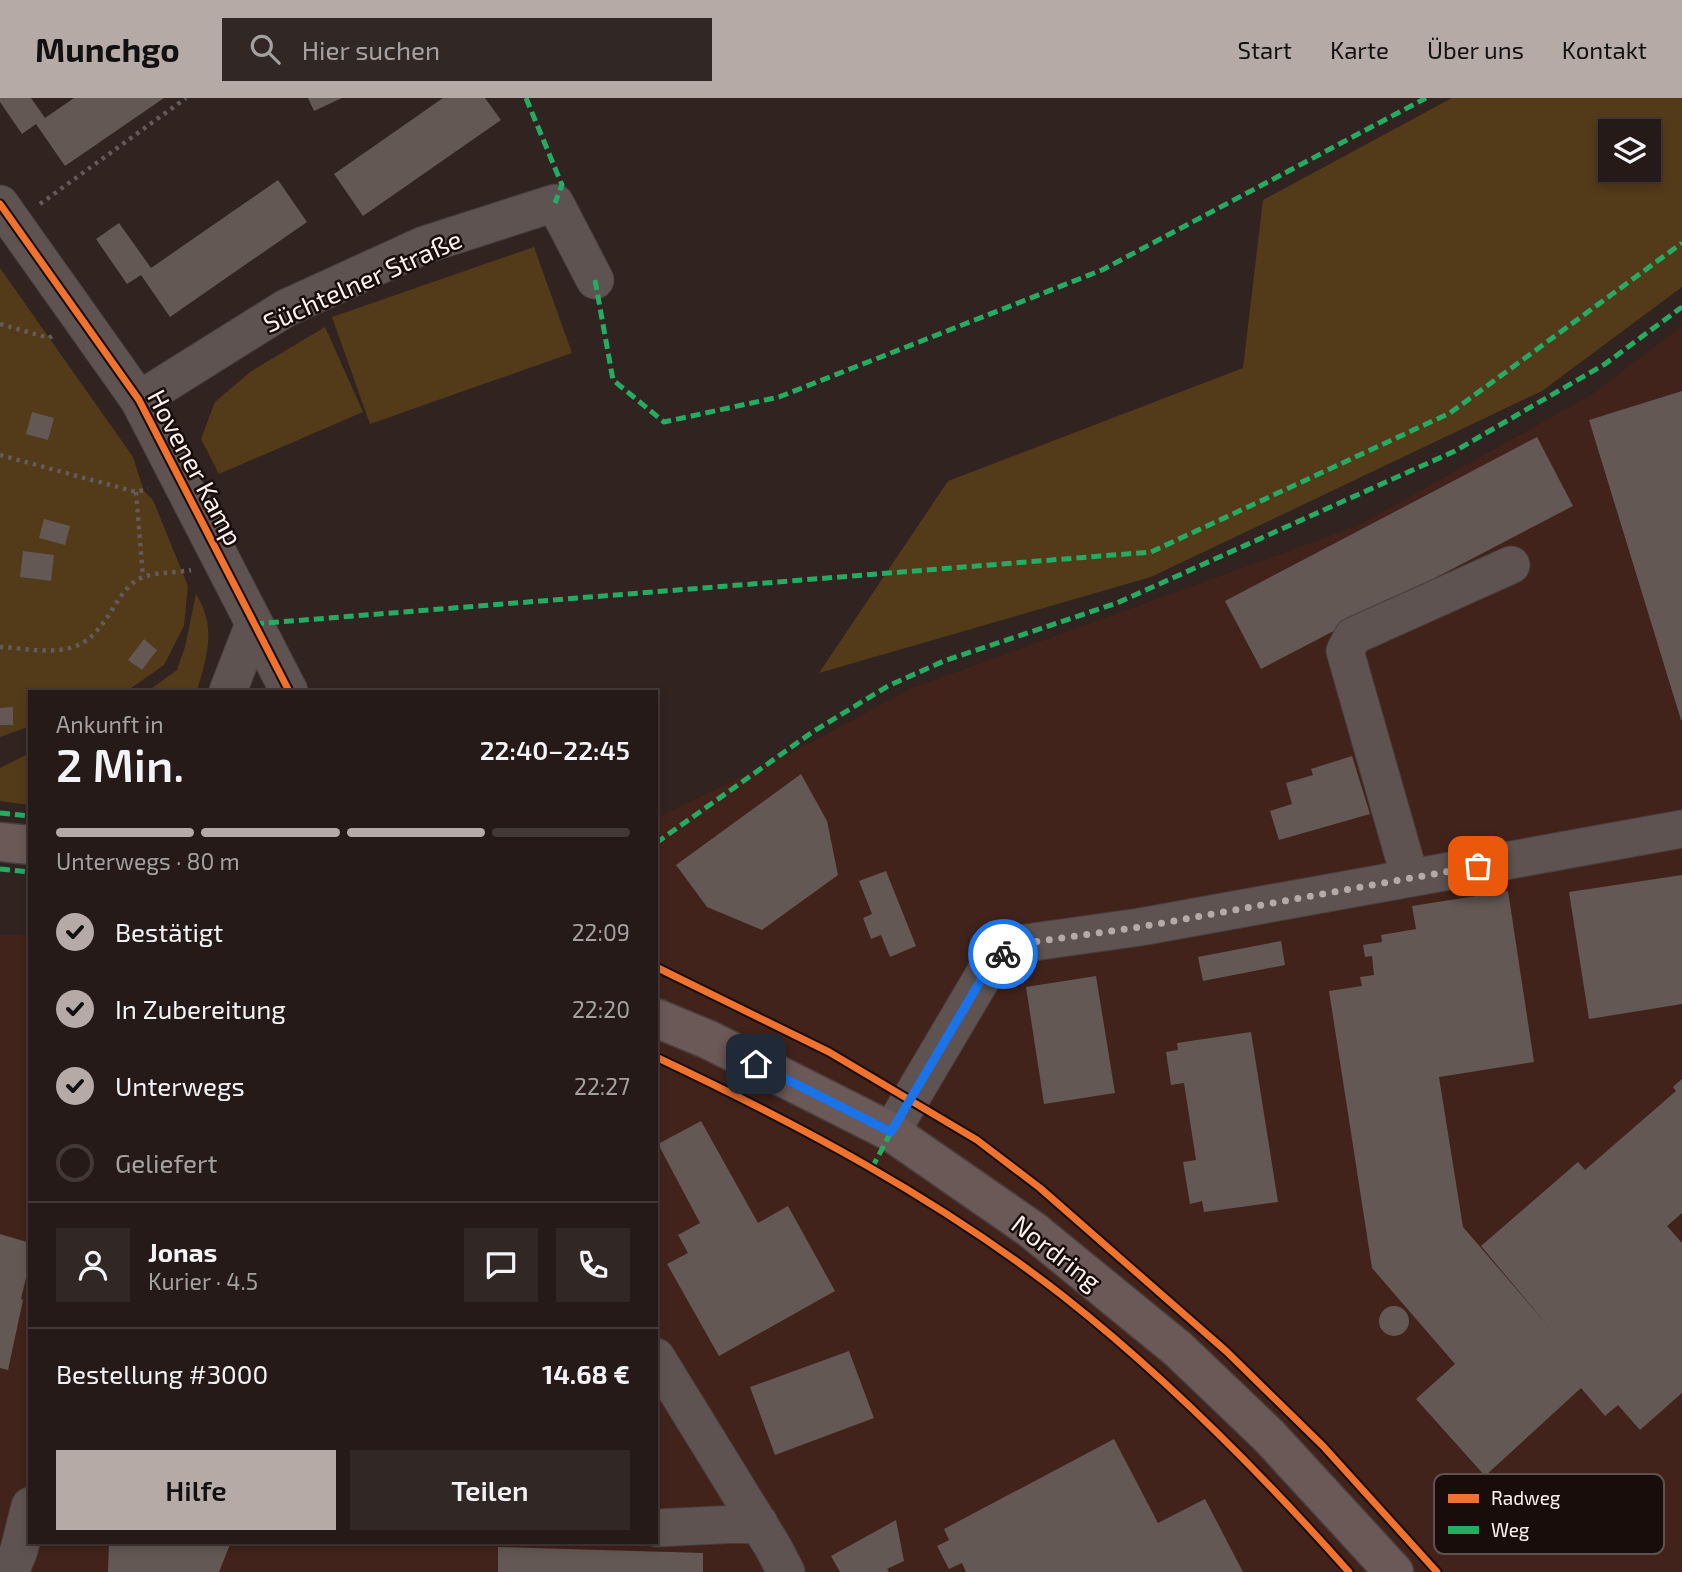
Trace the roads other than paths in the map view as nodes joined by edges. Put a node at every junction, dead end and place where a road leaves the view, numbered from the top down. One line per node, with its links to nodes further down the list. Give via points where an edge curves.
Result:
1 (7, 213): 3 (street, Hovener Kamp)
2 (595, 280): 3 (street, Süchtelner Straße, via 555,203 424,245 286,308)
3 (139, 400): 5 (street, Hovener Kamp)
4 (1511, 565): 11 (street, via 1353,636 1345,651)
5 (254, 624): 6 (street); 7 (street, Hovener Kamp)
6 (228, 690)
7 (288, 690)
8 (1682, 829): 11 (street)
9 (0, 842): 10 (main road)
10 (28, 845)
11 (1410, 878): 13 (street, via 1012,945 988,968)
12 (658, 1019): 13 (main road, Nordring)
13 (891, 1132): 20 (main road, Nordring, via 1031,1230 1178,1349 1269,1436)
14 (658, 1360): 16 (street)
15 (28, 1514): 18 (street)
16 (759, 1523): 17 (street); 19 (street)
17 (658, 1528)
18 (10, 1572)
19 (786, 1572)
20 (1394, 1572)

